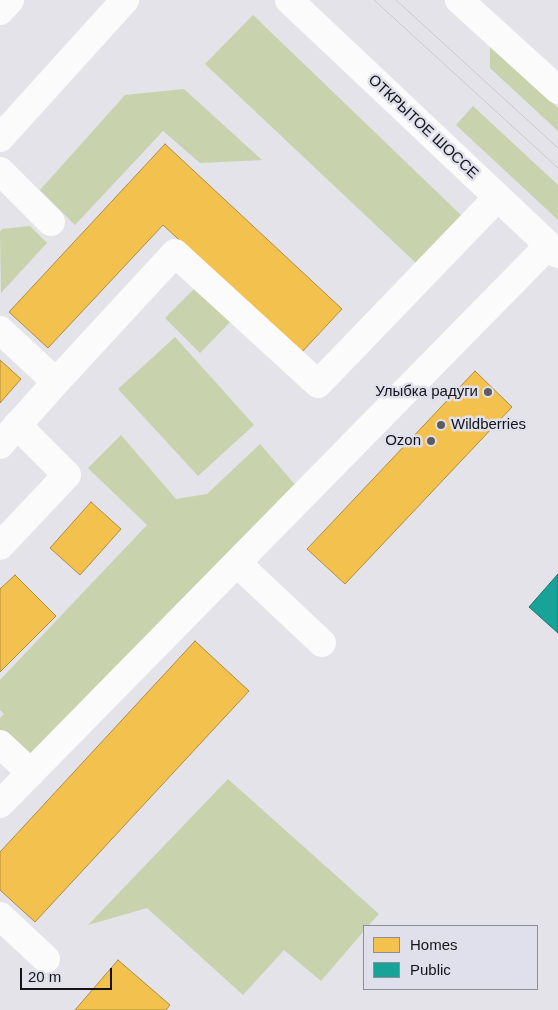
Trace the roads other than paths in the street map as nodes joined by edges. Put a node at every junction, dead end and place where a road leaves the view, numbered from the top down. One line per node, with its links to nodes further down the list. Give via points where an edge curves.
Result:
1 (10, 0): 5 (street)
2 (124, 0): 7 (street)
3 (289, 0): 9 (street, ОТКРЫТОЕ ШОССЕ)
4 (459, 0): 6 (street)
5 (0, 11)
6 (558, 90)
7 (0, 138)
8 (0, 171): 10 (street)
9 (497, 198): 11 (street, ОТКРЫТОЕ ШОССЕ); 13 (street, via 318,384 176,253)
10 (51, 222)
11 (553, 250): 16 (street)
12 (0, 330): 13 (street)
13 (56, 382): 14 (street)
14 (9, 435): 15 (street, via 67,475)
15 (0, 546)
16 (236, 564): 17 (street); 19 (street)
17 (322, 643)
18 (0, 744): 19 (street)
19 (31, 773): 20 (street)
20 (0, 804)
21 (0, 916): 22 (street)
22 (46, 959)

